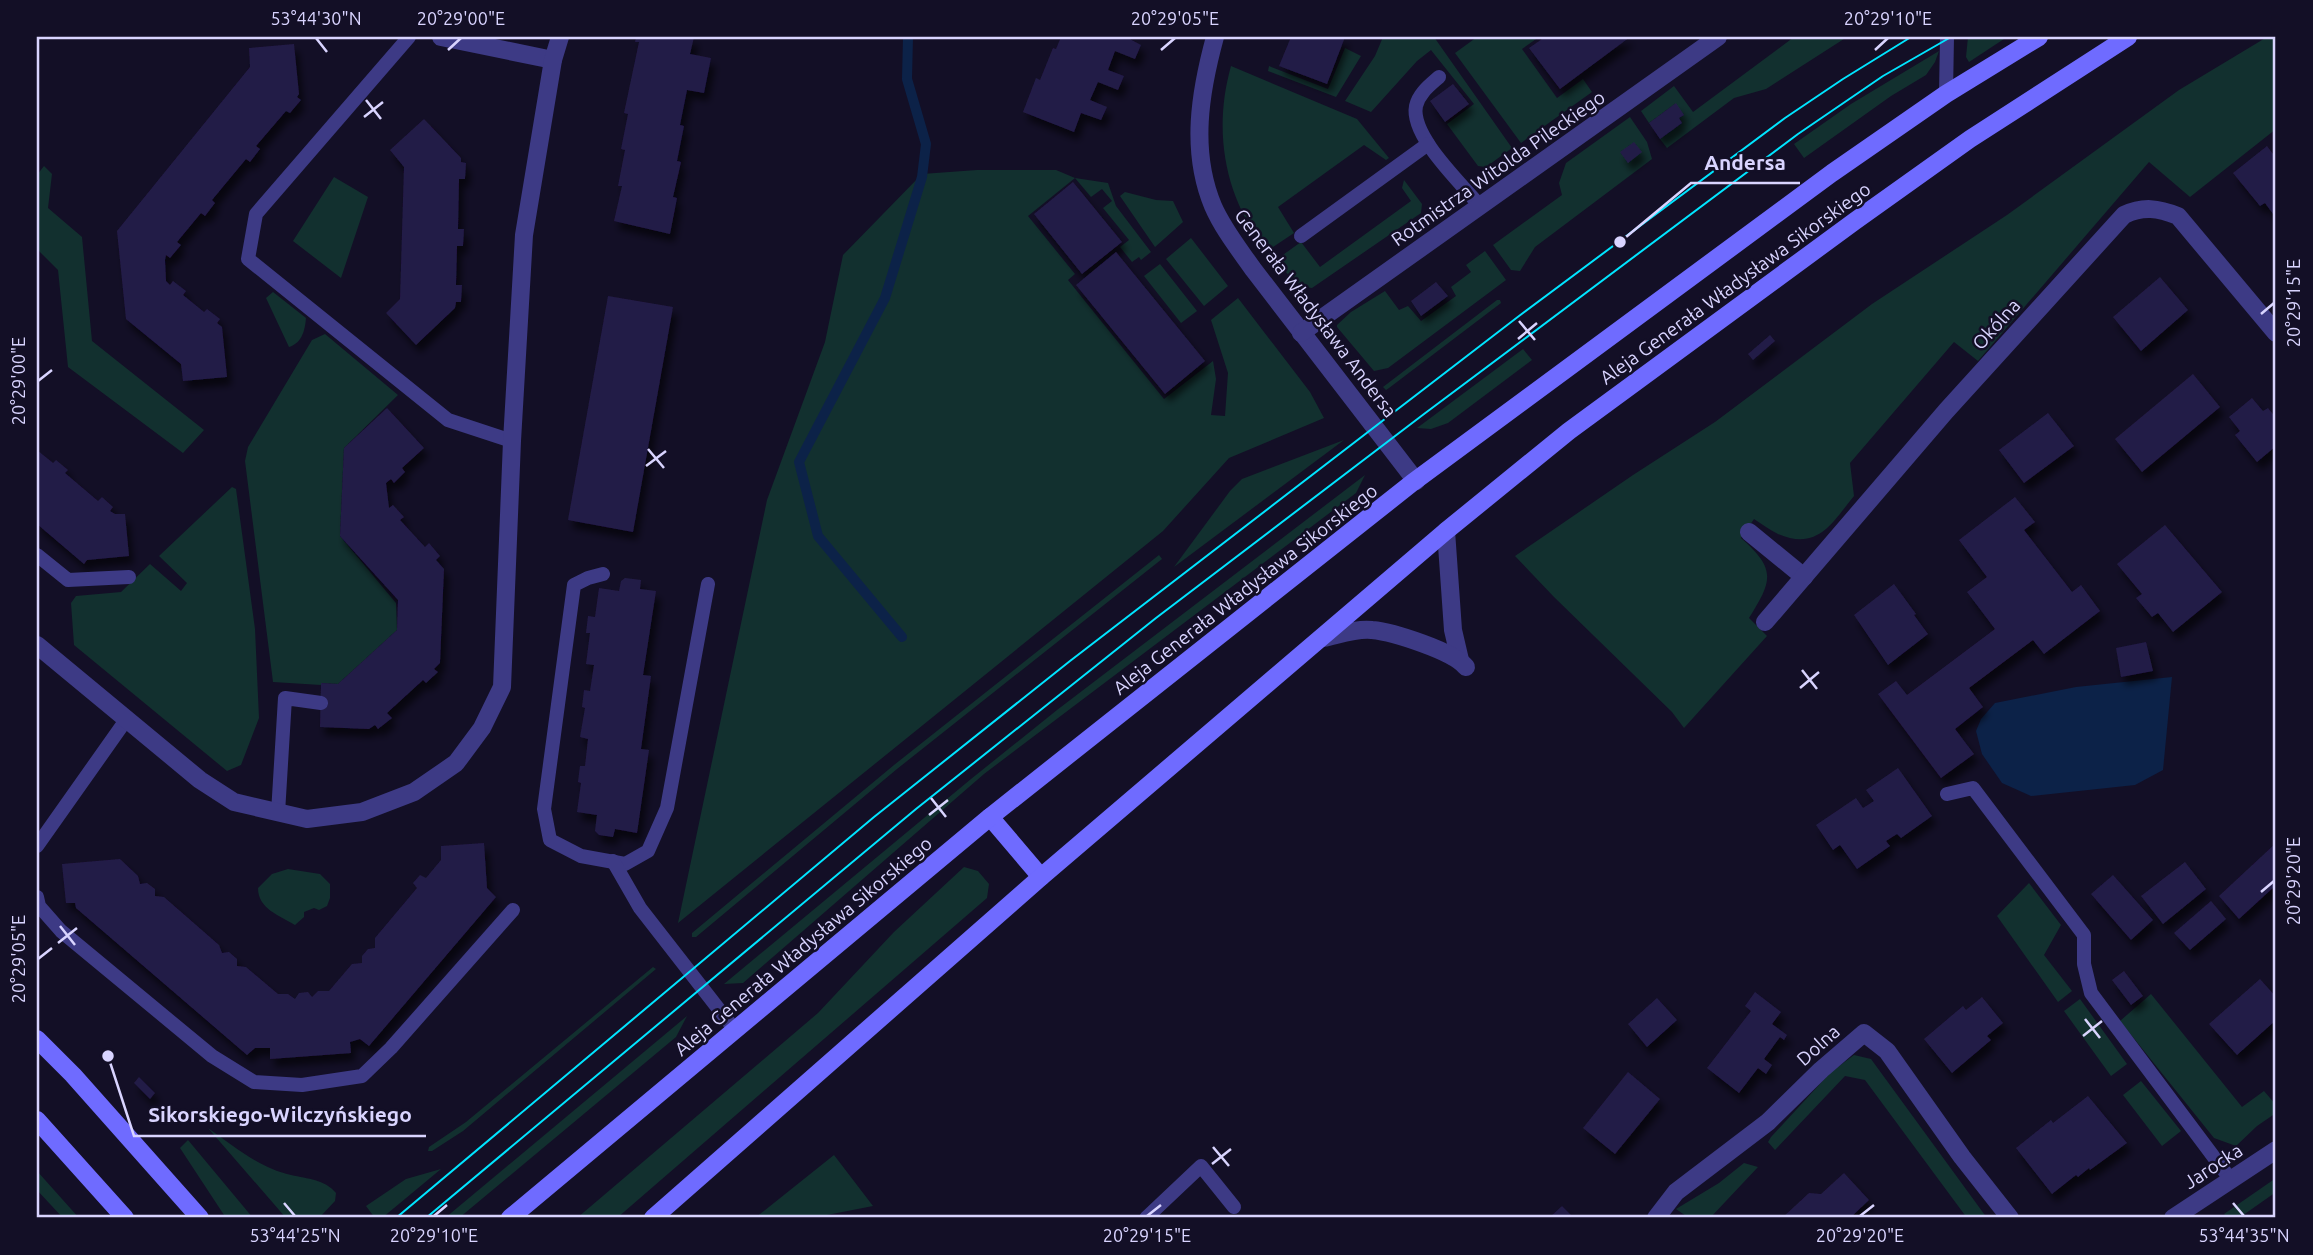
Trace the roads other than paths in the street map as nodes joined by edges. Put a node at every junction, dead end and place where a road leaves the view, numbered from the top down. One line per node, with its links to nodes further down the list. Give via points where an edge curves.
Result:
1 (409, 37): 17 (lane, via 256,214 248,259 447,420)
2 (441, 37): 9 (street)
3 (560, 37): 9 (street)
4 (1215, 37): 16 (street, Generała Władysława Andersa, via 1200,104 1199,151 1204,178 1229,236)
5 (1718, 37): 13 (street, Rotmistrza Witolda Pileckiego)
6 (1947, 37): 11 (lane)
7 (2039, 37): 11 (main road, Aleja Generała Władysława Sikorskiego)
8 (2128, 37): 19 (main road, Aleja Generała Władysława Sikorskiego, via 1854,221 1584,419)
9 (553, 60): 17 (street, via 524,235)
10 (1439, 77): 12 (lane, via 1422,92 1416,106 1418,129)
11 (1946, 94): 18 (main road, Aleja Generała Władysława Sikorskiego)
12 (1428, 144): 13 (lane); 14 (lane)
13 (1480, 206): 16 (street, Rotmistrza Witolda Pileckiego)
14 (1301, 236)
15 (2276, 333): 23 (street, Okólna, via 2178,216 2159,209 2138,209 2124,215)
16 (1301, 334): 18 (street, Generała Władysława Andersa)
17 (512, 441): 32 (street, via 502,687 482,728 456,764 414,792 362,811 307,819)
18 (1416, 481): 33 (main road, Aleja Generała Władysława Sikorskiego)
19 (1446, 531): 27 (main road, Aleja Generała Władysława Sikorskiego); 27 (street, via 1452,630 1463,664 1436,648 1371,629)
20 (1749, 532): 23 (street)
21 (37, 555): 24 (lane, via 68,580)
22 (603, 574): 35 (lane, via 574,585 544,809 550,840 581,856)
23 (1804, 576): 26 (street, Okólna)
24 (130, 577)
25 (708, 584): 35 (lane, via 667,808 648,850 625,863)
26 (1765, 622)
27 (1323, 638): 36 (main road, Aleja Generała Władysława Sikorskiego)
28 (37, 645): 30 (street)
29 (321, 703): 32 (lane, via 285,698)
30 (126, 720): 32 (street, via 234,802); 34 (lane)
31 (1947, 794): 43 (lane, via 1973,788 2084,936 2091,993)
32 (278, 813)
33 (990, 817): 36 (main road); 39 (main road, Aleja Generała Władysława Sikorskiego)
34 (37, 846)
35 (613, 861): 39 (lane, via 640,908)
36 (1041, 877): 48 (main road, Aleja Generała Władysława Sikorskiego)
37 (37, 897): 38 (lane, via 39,906 61,931 212,1056 254,1082 302,1084 362,1076)
38 (513, 911)
39 (735, 1030): 47 (main road, Aleja Generała Władysława Sikorskiego)
40 (37, 1039): 46 (main road)
41 (37, 1120): 45 (main road)
42 (2276, 1150): 43 (street, Jarocka)
43 (2231, 1180): 52 (street, Jarocka)
44 (1234, 1206): 49 (lane, via 1201,1166)
45 (125, 1218)
46 (200, 1218)
47 (510, 1218)
48 (653, 1218)
49 (1146, 1218)
50 (1656, 1218): 51 (street, Dolna, via 1676,1192 1768,1122 1864,1033 1887,1051)
51 (2010, 1218)
52 (2173, 1218)

